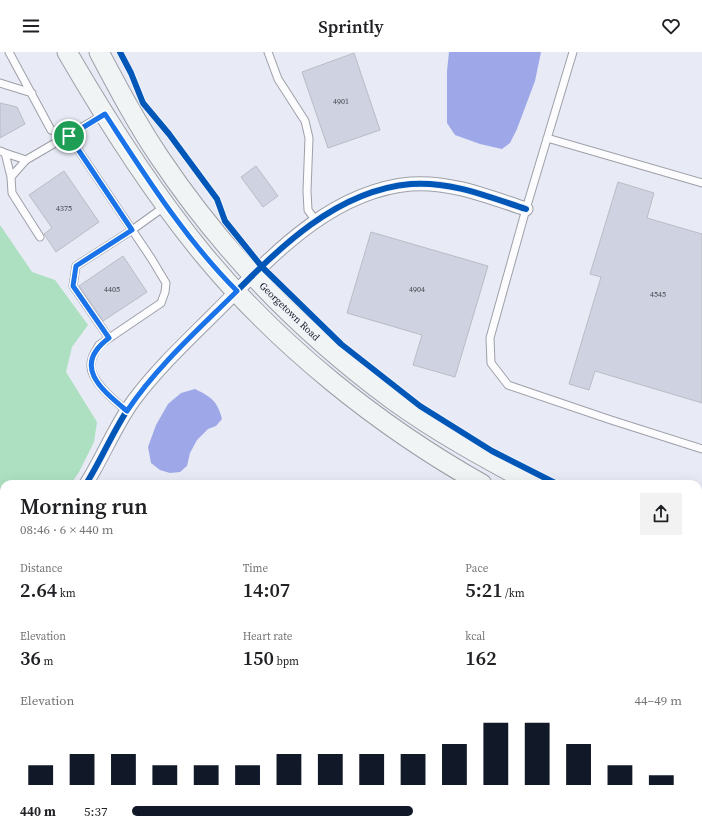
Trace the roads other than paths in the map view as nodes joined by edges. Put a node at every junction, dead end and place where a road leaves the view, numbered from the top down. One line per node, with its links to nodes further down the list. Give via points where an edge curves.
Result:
1 (9, 52): 7 (lane)
2 (67, 52): 8 (main road)
3 (99, 52): 20 (main road, Georgetown Road, via 160,157 214,231)
4 (268, 52): 17 (lane, via 278,79 305,121 309,138 308,210)
5 (572, 52): 10 (lane)
6 (0, 83): 7 (lane)
7 (32, 92): 9 (lane, via 51,130)
8 (105, 114): 9 (lane); 15 (main road)
9 (69, 136): 12 (lane); 18 (lane)
10 (547, 138): 14 (lane); 16 (lane)
11 (2, 152): 12 (lane); 13 (lane)
12 (26, 160): 13 (lane)
13 (11, 177): 19 (lane, via 12,193)
14 (702, 183)
15 (166, 205): 18 (lane); 21 (main road, via 203,254)
16 (526, 209): 17 (street, via 454,187 410,184 371,192); 24 (lane, via 490,338 491,363 508,385)
17 (316, 221): 20 (street, via 282,248)
18 (132, 230): 22 (lane, via 166,283 165,292 161,303); 22 (lane, via 76,266 73,286)
19 (40, 237)
20 (253, 276): 21 (street); 27 (main road, Georgetown Road, via 343,362 394,401 480,456)
21 (237, 291): 23 (street, via 179,349 142,390); 26 (main road, via 293,347 343,389 417,444)
22 (109, 338): 23 (lane, via 99,345 90,366 96,380 110,397)
23 (127, 411): 25 (street)
24 (702, 449)
25 (88, 480)
26 (476, 480)
27 (525, 480)

